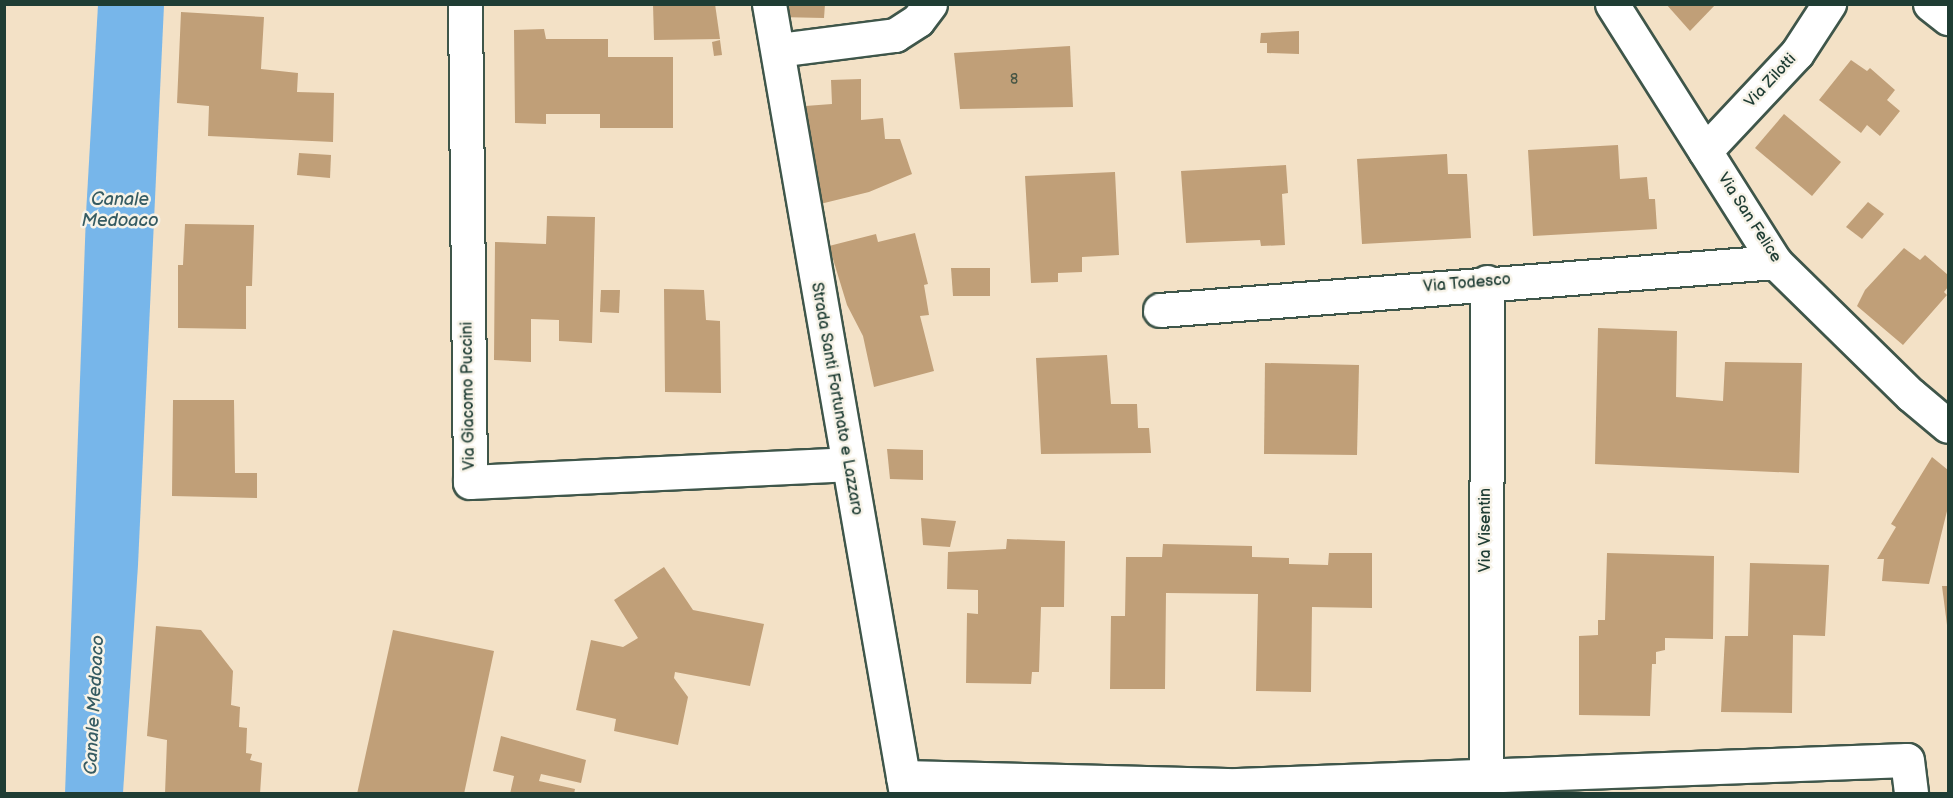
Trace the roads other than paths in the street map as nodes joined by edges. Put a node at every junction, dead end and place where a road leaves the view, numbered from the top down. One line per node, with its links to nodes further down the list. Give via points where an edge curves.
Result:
1 (465, 4): 14 (street, Via Giacomo Puccini, via 470,482)
2 (769, 4): 8 (street, Strada Santi Fortunato e Lazzaro)
3 (930, 4): 8 (street, via 918,20 895,35)
4 (1612, 4): 9 (street, Via San Felice)
5 (1829, 4): 9 (street, Via Zilotti, via 1797,53)
6 (1930, 4): 7 (street)
7 (1948, 18)
8 (778, 51): 14 (street, Strada Santi Fortunato e Lazzaro)
9 (1705, 151): 10 (street, Via San Felice)
10 (1775, 262): 11 (street, Via Todesco); 13 (street, Via San Felice)
11 (1487, 282): 12 (street, Via Todesco); 15 (street, Via Visentin)
12 (1160, 310)
13 (1948, 426)
14 (847, 464): 16 (street, Strada Santi Fortunato e Lazzaro)
15 (1486, 778): 16 (street, via 1238,785); 17 (street, via 1907,760)
16 (904, 785)
17 (1911, 794)

